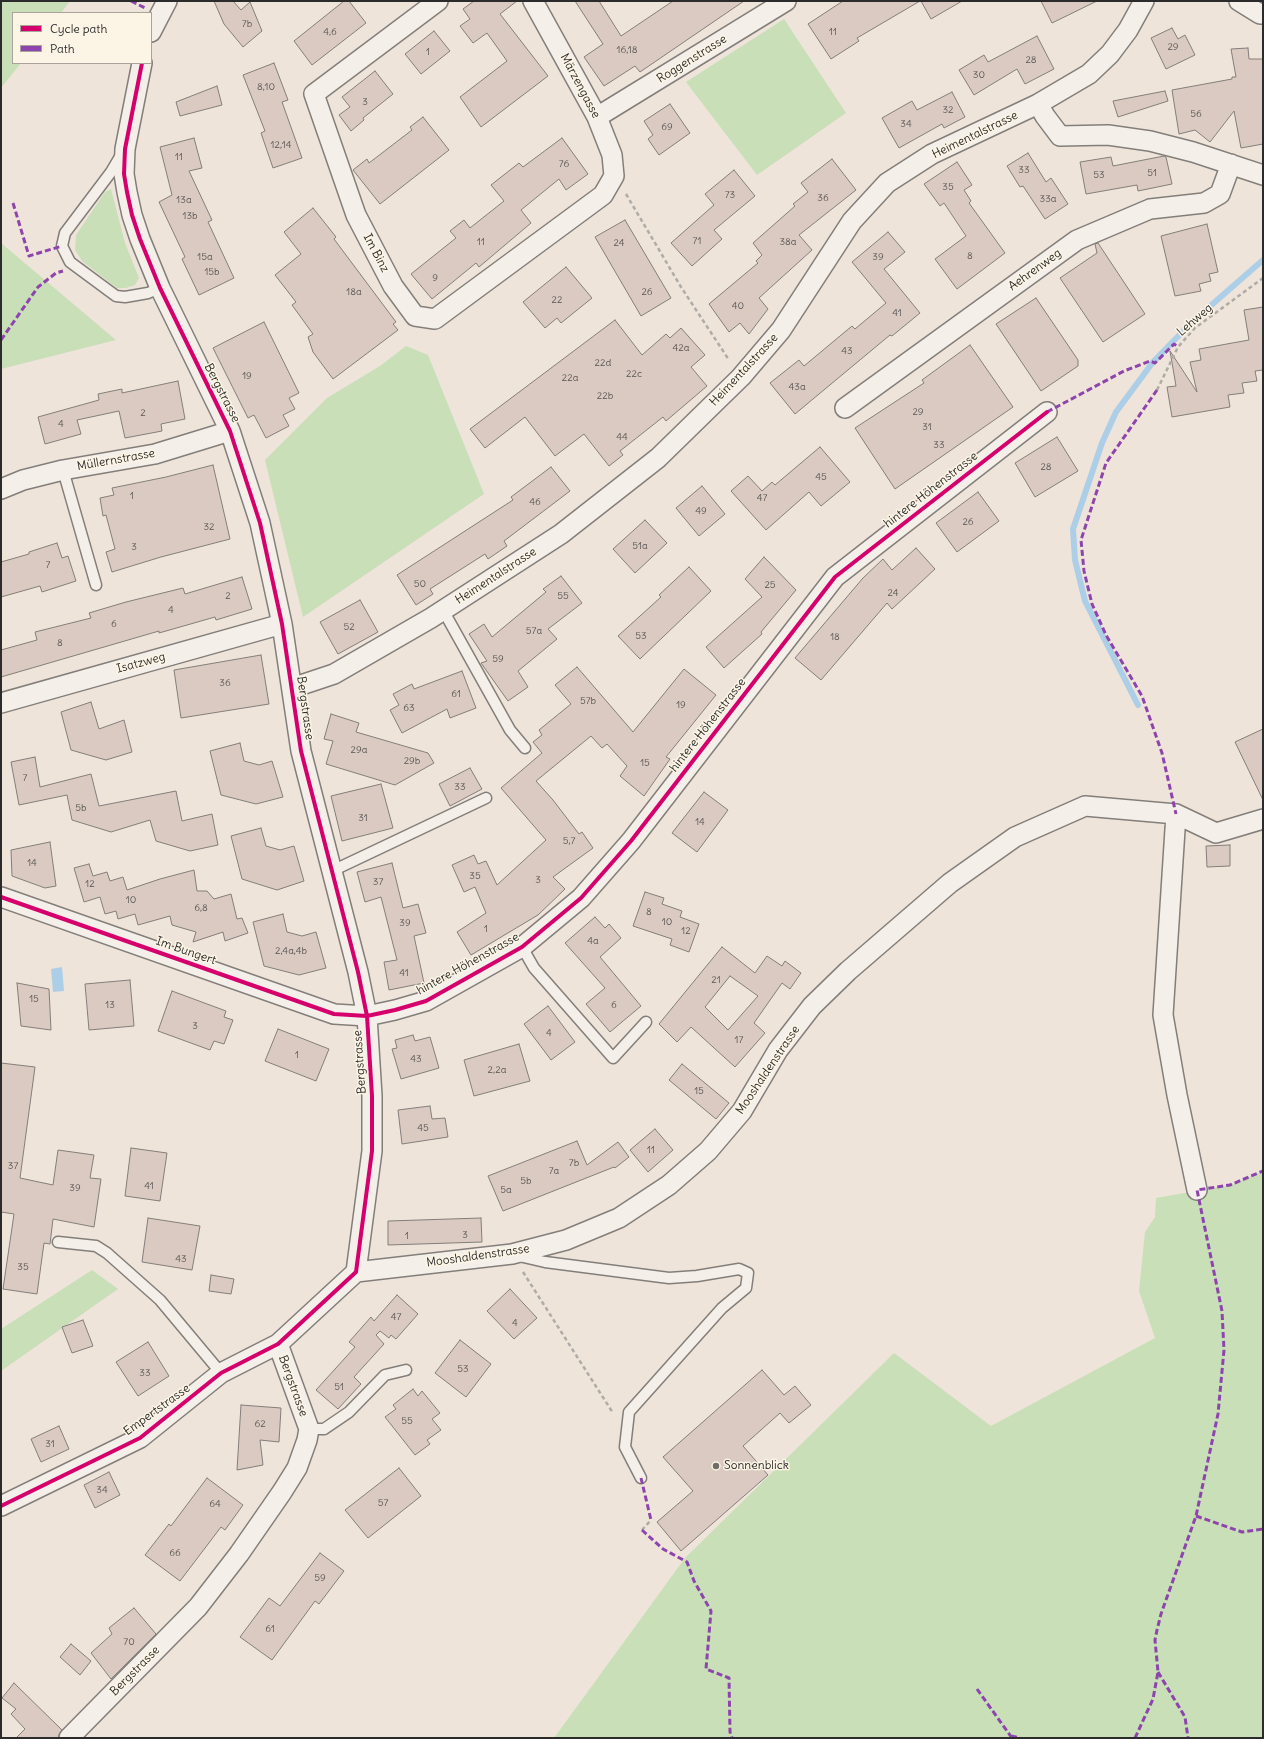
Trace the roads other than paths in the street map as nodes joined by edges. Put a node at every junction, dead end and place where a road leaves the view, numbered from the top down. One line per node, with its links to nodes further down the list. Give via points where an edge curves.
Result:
1 (167, 1): 8 (street)
2 (438, 1): 15 (street, Im Binz, via 314,94 356,215 393,286 416,316 435,319 603,195)
3 (533, 1): 11 (street, Märzengasse)
4 (786, 1): 11 (street, Roggenstrasse)
5 (1144, 1): 10 (street, Heimentalstrasse, via 1128,30 1110,54 1089,74)
6 (1239, 1): 7 (street)
7 (1263, 14)
8 (152, 30)
9 (142, 64): 12 (street, Bergstrasse)
10 (1038, 104): 13 (street, via 1060,136 1108,135 1150,141); 23 (street, Heimentalstrasse, via 932,154 887,183 852,221 780,330 741,377 658,458 567,530)
11 (597, 117): 15 (street, Märzengasse, via 612,155)
12 (125, 150): 16 (street, Bergstrasse, via 124,174 132,215); 16 (lane, via 65,233 62,246 70,262 116,296 148,294)
13 (1231, 164): 14 (street); 17 (street, Aehrenweg, via 1220,194 1204,203 1150,208 1077,240)
14 (1263, 175)
15 (614, 176)
16 (160, 288): 19 (street, Bergstrasse)
17 (845, 408)
18 (1047, 412): 33 (street, hintere Höhenstrasse, via 835,577 631,841 581,898)
19 (230, 432): 20 (street, Müllernstrasse, via 155,454); 24 (street, Bergstrasse, via 260,523)
20 (63, 470): 21 (street, Müllernstrasse); 22 (lane)
21 (1, 488)
22 (96, 585)
23 (443, 610): 25 (street, Heimentalstrasse, via 334,674); 27 (lane, via 510,730)
24 (282, 624): 25 (street, Bergstrasse); 26 (street, Isatzweg)
25 (292, 688): 31 (street, Bergstrasse, via 301,751)
26 (1, 703)
27 (525, 748)
28 (486, 798): 31 (lane)
29 (1176, 814): 30 (street, Mooshaldenstrasse, via 1216,832); 36 (street, via 1164,1015 1177,1095); 38 (street, Mooshaldenstrasse, via 1085,806 1015,837 950,883 848,971 812,1006 778,1050 742,1111 708,1151 669,1186 619,1218 566,1240)
30 (1263, 819)
31 (332, 871): 34 (street, Bergstrasse)
32 (1, 897): 34 (street, Im Bungert, via 334,1014)
33 (522, 947): 34 (street, hintere Höhenstrasse, via 426,1001); 35 (lane, via 534,968 613,1058)
34 (367, 1016): 39 (street, Bergstrasse, via 372,1096 372,1151)
35 (646, 1022)
36 (1197, 1190)
37 (58, 1242): 42 (lane, via 96,1246 107,1253 160,1300)
38 (512, 1254): 39 (street, Mooshaldenstrasse); 44 (lane, via 545,1262 669,1278 739,1269 748,1273 746,1288 722,1308 629,1412 624,1447)
39 (356, 1272): 40 (street, Bergstrasse)
40 (278, 1344): 42 (street, Empertstrasse); 43 (street, Bergstrasse)
41 (406, 1370): 43 (lane, via 385,1375 349,1412 324,1430)
42 (221, 1374): 45 (street, Empertstrasse, via 140,1438)
43 (309, 1429): 46 (street, Bergstrasse, via 296,1468 282,1492 198,1607)
44 (641, 1478)
45 (1, 1506)
46 (69, 1738)

